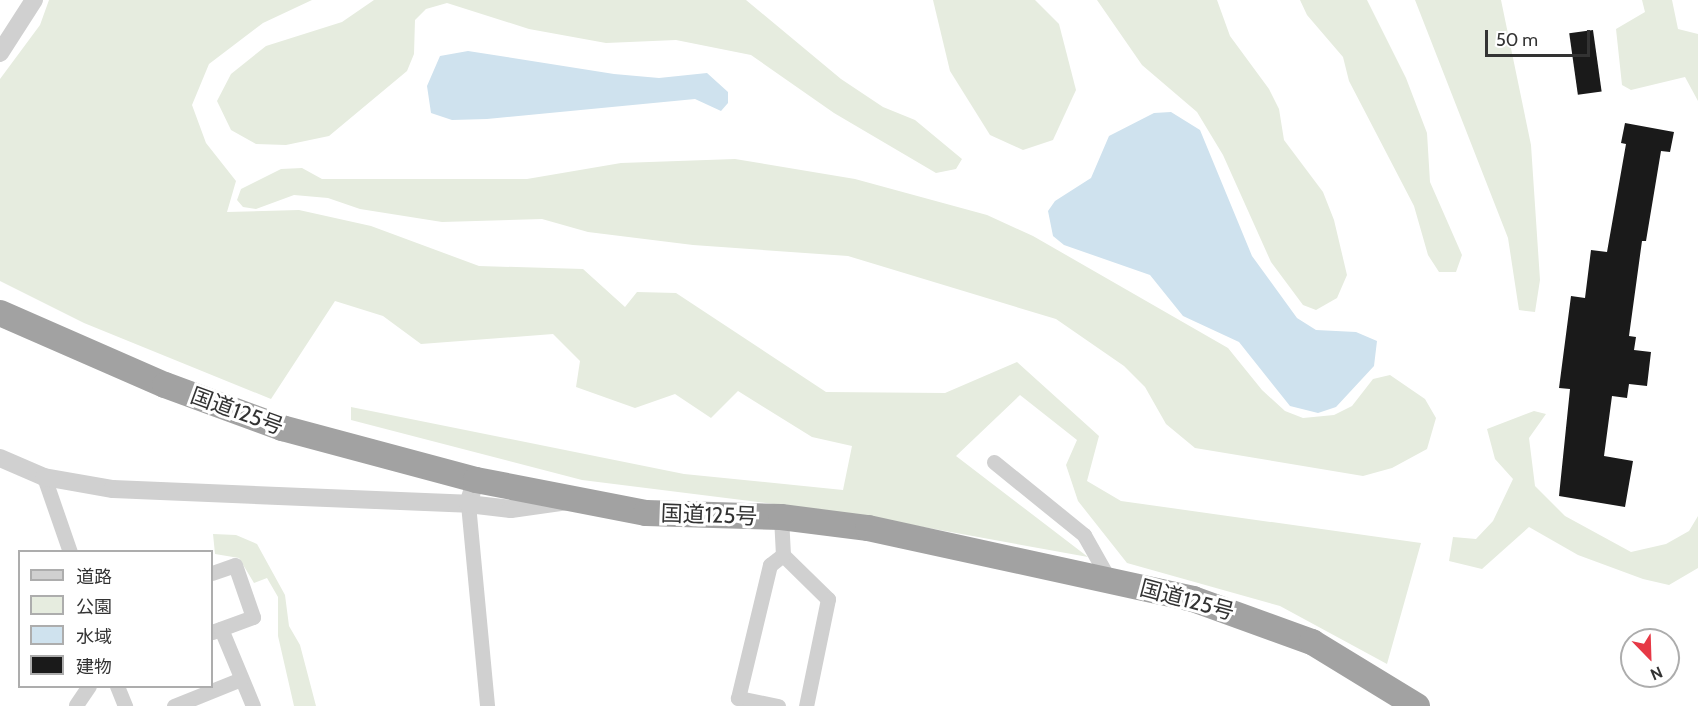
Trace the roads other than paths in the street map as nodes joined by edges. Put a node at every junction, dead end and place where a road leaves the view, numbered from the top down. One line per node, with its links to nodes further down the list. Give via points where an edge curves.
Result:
1 (34, 0): 2 (street)
2 (0, 53)
3 (0, 313): 7 (highway, 国道125号, via 155,381 282,428)
4 (0, 458): 6 (street)
5 (994, 462): 14 (street, via 1084,536)
6 (44, 477): 9 (street, via 114,489); 11 (street)
7 (476, 480): 8 (highway, 国道125号); 9 (street)
8 (568, 500): 9 (street, via 511,509); 10 (highway, 国道125号, via 646,513)
9 (468, 504): 23 (street)
10 (781, 517): 12 (street); 14 (highway, 国道125号, via 868,528)
11 (69, 550)
12 (783, 555): 24 (street, via 770,565 738,698); 25 (street, via 828,599)
13 (213, 573): 15 (street, via 234,565 253,617)
14 (1110, 581): 26 (highway, 国道125号, via 1266,622 1364,669)
15 (216, 630): 16 (street)
16 (241, 679): 21 (street); 22 (street)
17 (88, 688): 19 (street)
18 (117, 688): 20 (street)
19 (76, 705)
20 (125, 706)
21 (174, 706)
22 (253, 706)
23 (487, 706)
24 (778, 706)
25 (806, 706)
26 (1417, 706)

